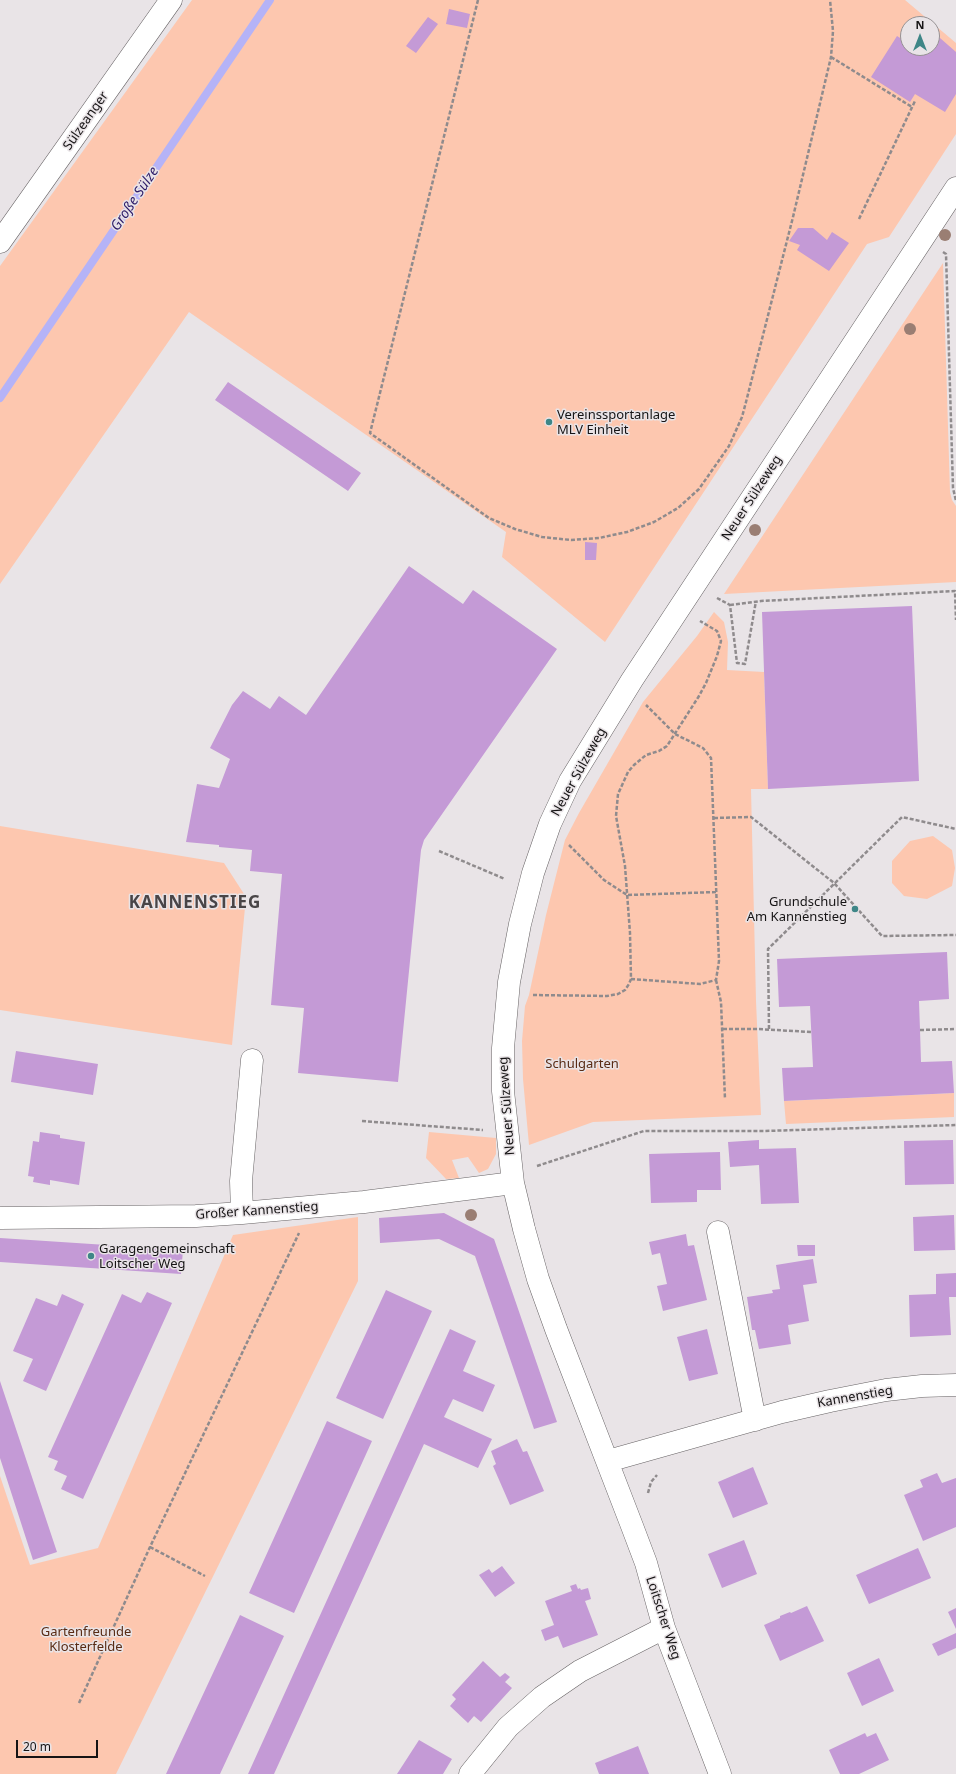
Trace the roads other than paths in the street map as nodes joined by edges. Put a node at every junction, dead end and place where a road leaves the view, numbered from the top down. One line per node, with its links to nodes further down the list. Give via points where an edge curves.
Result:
1 (172, 0): 3 (street, Sülzeanger)
2 (956, 188): 5 (street, Neuer Sülzeweg, via 626,690 570,781 550,824 529,889 514,955 505,1020 502,1069)
3 (0, 242)
4 (252, 1060): 6 (street, via 241,1181)
5 (514, 1183): 6 (street, Großer Kannenstieg); 11 (street, Neuer Sülzeweg, via 538,1279)
6 (242, 1213): 7 (street, Großer Kannenstieg, via 196,1216)
7 (0, 1218)
8 (718, 1232): 10 (street)
9 (956, 1385): 10 (street, Kannenstieg, via 922,1386 858,1395)
10 (755, 1420): 11 (street, Kannenstieg)
11 (608, 1460): 12 (street, Loitscher Weg, via 646,1564)
12 (664, 1628): 13 (street, via 580,1671 542,1697 508,1727); 14 (street, Loitscher Weg)
13 (470, 1774)
14 (720, 1774)

